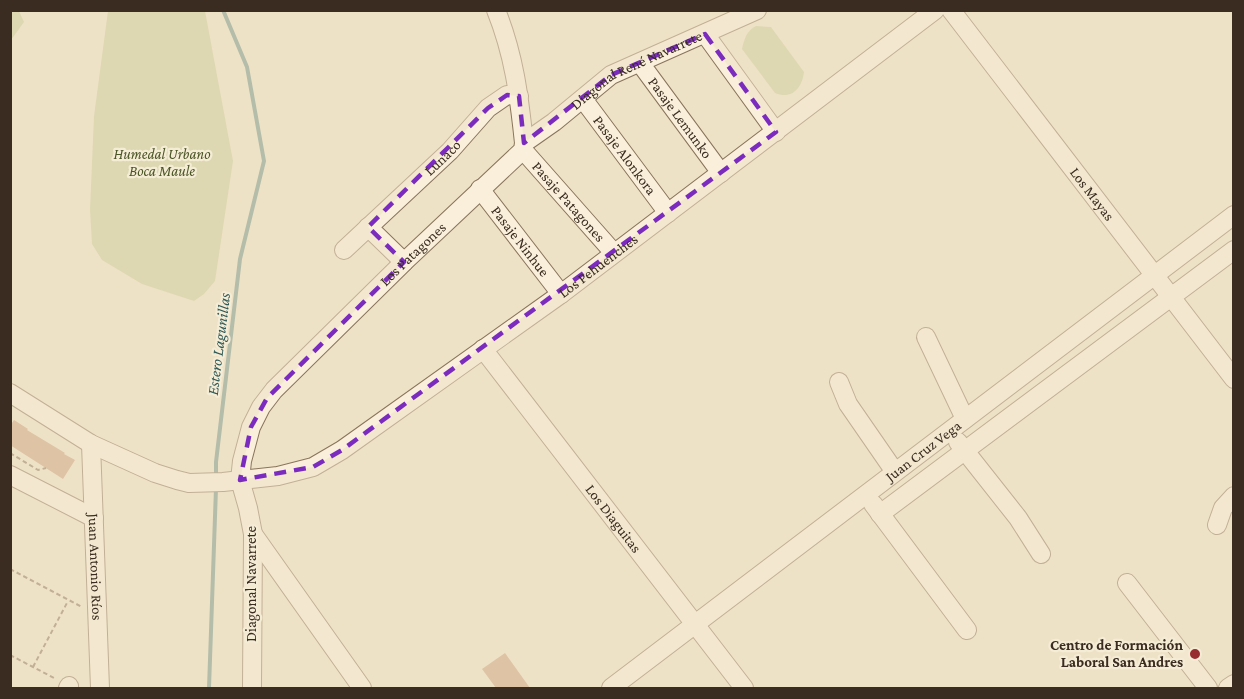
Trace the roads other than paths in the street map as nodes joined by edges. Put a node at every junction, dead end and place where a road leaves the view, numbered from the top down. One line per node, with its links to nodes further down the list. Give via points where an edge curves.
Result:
1 (496, 10): 7 (street, via 512,55)
2 (757, 10): 5 (street, Diagonal René Navarrete)
3 (935, 10): 9 (street, Los Pehuenches)
4 (951, 10): 20 (street, Los Mayas)
5 (705, 34): 6 (street, Diagonal René Navarrete); 9 (street)
6 (640, 63): 8 (street, Diagonal René Navarrete, via 611,75); 11 (street, Pasaje Lemunko)
7 (519, 96): 10 (street); 15 (street, Lunaco, via 507,95 489,108 450,151)
8 (583, 99): 10 (street, Diagonal René Navarrete); 13 (street, Pasaje Alonkora)
9 (776, 132): 11 (street, Los Pehuenches)
10 (524, 146): 12 (street, Los Patagones); 18 (street, Pasaje Patagones)
11 (721, 173): 13 (street, Los Pehuenches)
12 (480, 189): 19 (street, Los Patagones); 21 (street, Pasaje Ninhue)
13 (668, 213): 18 (street, Los Pehuenches)
14 (1233, 214): 20 (street, Juan Cruz Vega)
15 (368, 227): 16 (street, Lunaco); 19 (street)
16 (344, 250)
17 (1233, 250): 22 (street)
18 (614, 254): 21 (street, Los Pehuenches)
19 (404, 262): 34 (street, Los Patagones, via 267,398 251,427 242,461)
20 (1154, 275): 22 (street, Los Mayas); 28 (street, Juan Cruz Vega)
21 (561, 294): 24 (street, Los Pehuenches)
22 (1171, 297): 25 (street, Los Mayas); 31 (street)
23 (926, 337): 28 (street)
24 (483, 349): 34 (street, Los Pehuenches, via 313,467); 43 (street, Los Diaguitas)
25 (1233, 379)
26 (839, 382): 32 (street, via 848,404)
27 (10, 393): 30 (street)
28 (965, 419): 29 (street, Juan Cruz Vega)
29 (949, 431): 31 (street); 32 (street, Juan Cruz Vega)
30 (91, 444): 34 (street, via 177,480); 38 (street, Juan Antonio Ríos)
31 (965, 450): 37 (street); 41 (street)
32 (896, 472): 35 (street, Juan Cruz Vega)
33 (10, 476): 38 (street)
34 (231, 481): 40 (street, Diagonal Navarrete, via 248,508)
35 (865, 495): 37 (street); 43 (street, Juan Cruz Vega)
36 (1233, 496): 39 (street)
37 (880, 514): 44 (street)
38 (94, 518): 46 (street, Juan Antonio Ríos)
39 (1217, 525)
40 (253, 534): 47 (street, Diagonal Navarrete); 48 (street)
41 (1041, 554)
42 (1127, 583): 51 (street)
43 (695, 625): 49 (street, Juan Cruz Vega); 50 (street, Los Diaguitas)
44 (967, 630)
45 (1233, 684): 52 (street)
46 (100, 688)
47 (252, 688)
48 (362, 688)
49 (611, 688)
50 (744, 688)
51 (1208, 688)
52 (1228, 688)

